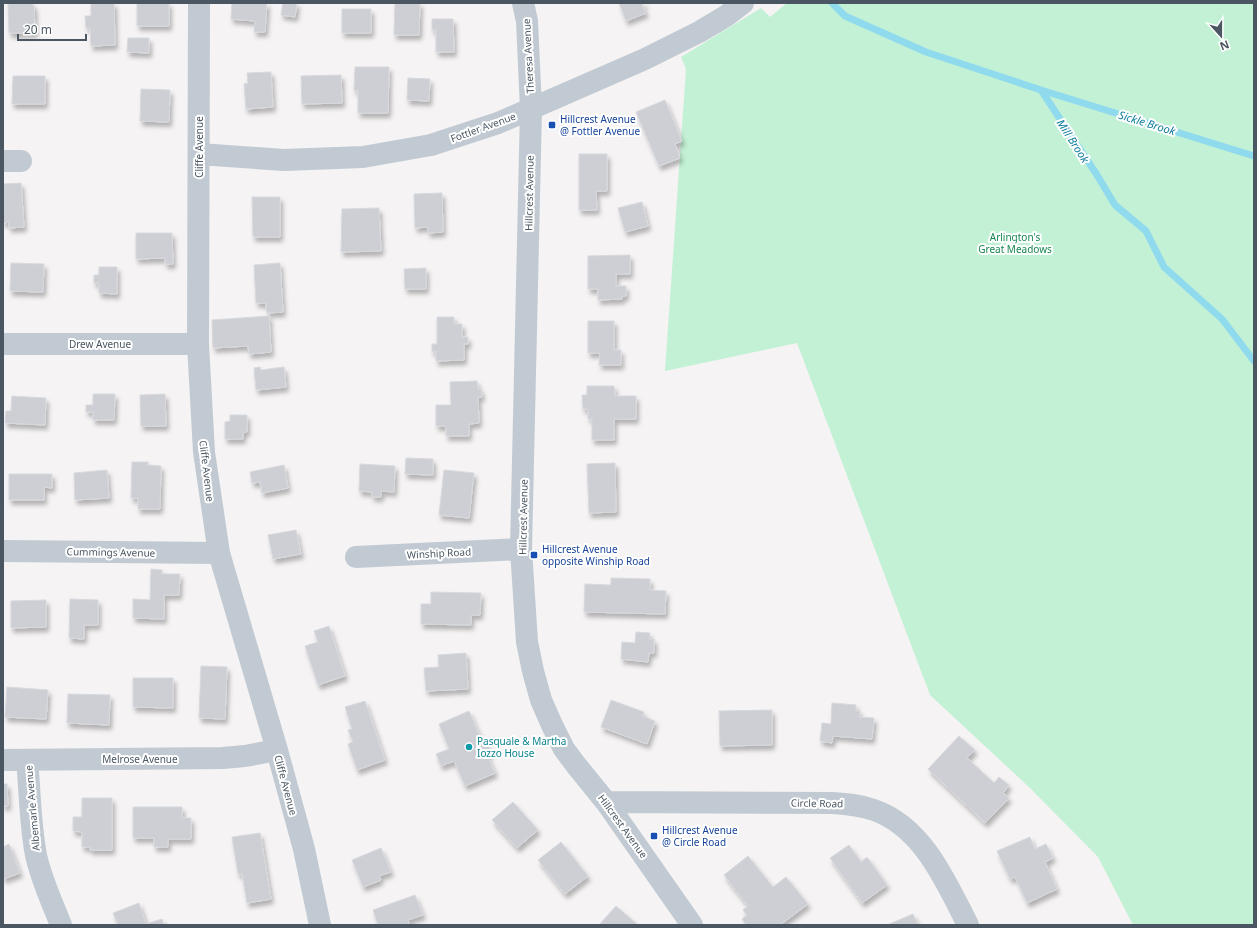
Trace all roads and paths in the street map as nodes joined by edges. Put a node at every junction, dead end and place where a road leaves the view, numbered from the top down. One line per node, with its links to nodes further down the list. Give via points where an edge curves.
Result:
1 (199, 3): 5 (street, Cliffe Avenue)
2 (524, 3): 4 (street, Theresa Avenue)
3 (743, 3): 4 (street, Fottler Avenue, via 699,32 645,59)
4 (531, 109): 5 (street, Fottler Avenue, via 431,145 363,157 284,160); 8 (street, Hillcrest Avenue)
5 (199, 154): 7 (street, Cliffe Avenue)
6 (3, 344): 7 (street, Drew Avenue)
7 (198, 344): 10 (street, Cliffe Avenue, via 204,452)
8 (522, 549): 11 (street, Winship Road); 15 (street, Hillcrest Avenue, via 527,642 541,700 564,749)
9 (3, 551): 10 (street, Cummings Avenue)
10 (219, 553): 12 (street, Cliffe Avenue)
11 (356, 557)
12 (277, 750): 14 (street, Melrose Avenue, via 223,758); 17 (street, Cliffe Avenue, via 304,849)
13 (3, 760): 14 (street, Melrose Avenue)
14 (28, 760): 16 (street, Albemarle Avenue, via 37,856)
15 (606, 802): 18 (street, Hillcrest Avenue); 19 (street, Circle Road, via 832,803 854,804 875,810 892,819 921,843)
16 (61, 925)
17 (320, 925)
18 (692, 925)
19 (968, 925)

